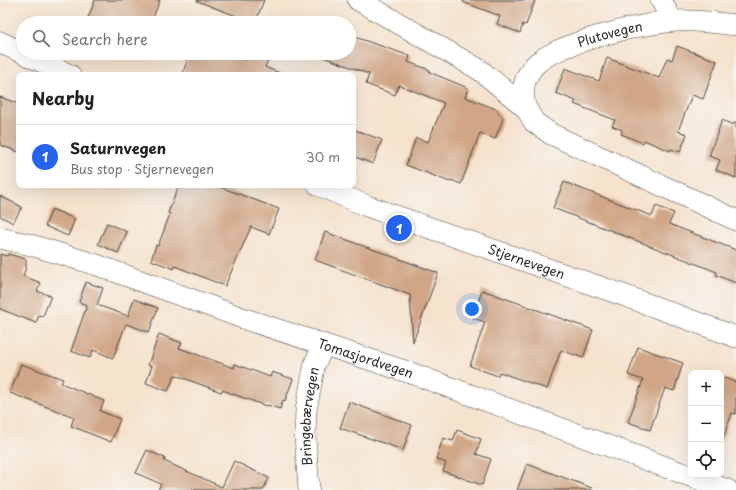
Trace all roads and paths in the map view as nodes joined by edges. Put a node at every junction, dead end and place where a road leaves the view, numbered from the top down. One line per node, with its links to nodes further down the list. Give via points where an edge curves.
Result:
1 (358, 0): 9 (street, via 480,70)
2 (661, 0): 3 (street)
3 (672, 21): 4 (street, Plutovegen); 9 (street, Plutovegen, via 596,37 544,58 533,67 525,81 523,98)
4 (736, 25)
5 (0, 42): 6 (street)
6 (16, 50)
7 (38, 60): 8 (street)
8 (64, 72)
9 (526, 108): 11 (street, via 534,122 551,134)
10 (325, 188): 13 (street, Stjernevegen, via 367,206)
11 (736, 220)
12 (0, 238): 14 (street, Tomasjordvegen, via 97,265)
13 (736, 337)
14 (324, 345): 15 (street, Bringebærvegen, via 315,363 306,410); 16 (street, Tomasjordvegen, via 478,397)
15 (309, 490)
16 (728, 490)

